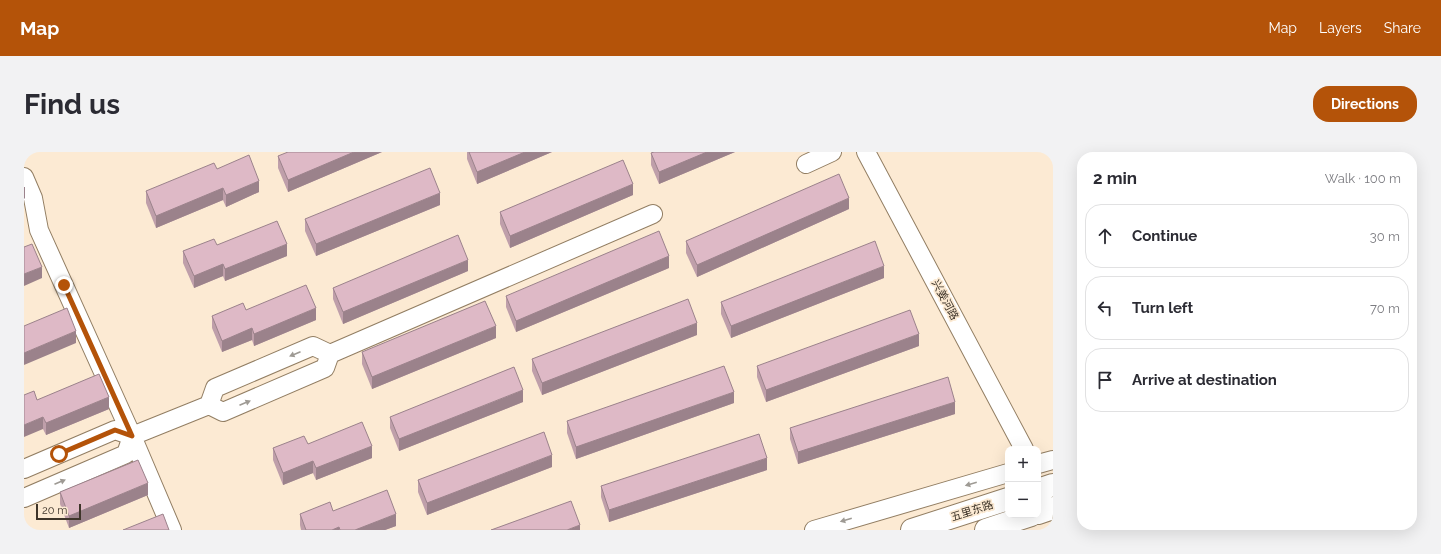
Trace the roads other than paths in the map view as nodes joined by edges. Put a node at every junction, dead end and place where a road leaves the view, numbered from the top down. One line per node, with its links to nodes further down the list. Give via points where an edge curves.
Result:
1 (832, 152): 3 (street)
2 (866, 152): 9 (street, 兴姜河路)
3 (806, 164)
4 (24, 177): 8 (street, via 33,198 39,230)
5 (653, 214): 6 (street)
6 (330, 354): 7 (street, one-way to 6, via 223,412 325,368); 7 (street, one-way to 7, via 313,346 215,388)
7 (209, 405): 8 (street)
8 (139, 433): 12 (street, via 115,430); 14 (street, one-way to 8, via 126,454); 19 (street)
9 (1022, 446)
10 (1053, 460): 11 (street)
11 (1041, 463)
12 (24, 469)
13 (1005, 474): 20 (street, one-way to 20)
14 (24, 498)
15 (1005, 500): 21 (main road, 五里东路)
16 (1053, 508): 17 (main road)
17 (1041, 512)
18 (1022, 518): 22 (main road, 五里东路)
19 (172, 530)
20 (814, 530)
21 (912, 530)
22 (986, 530)

